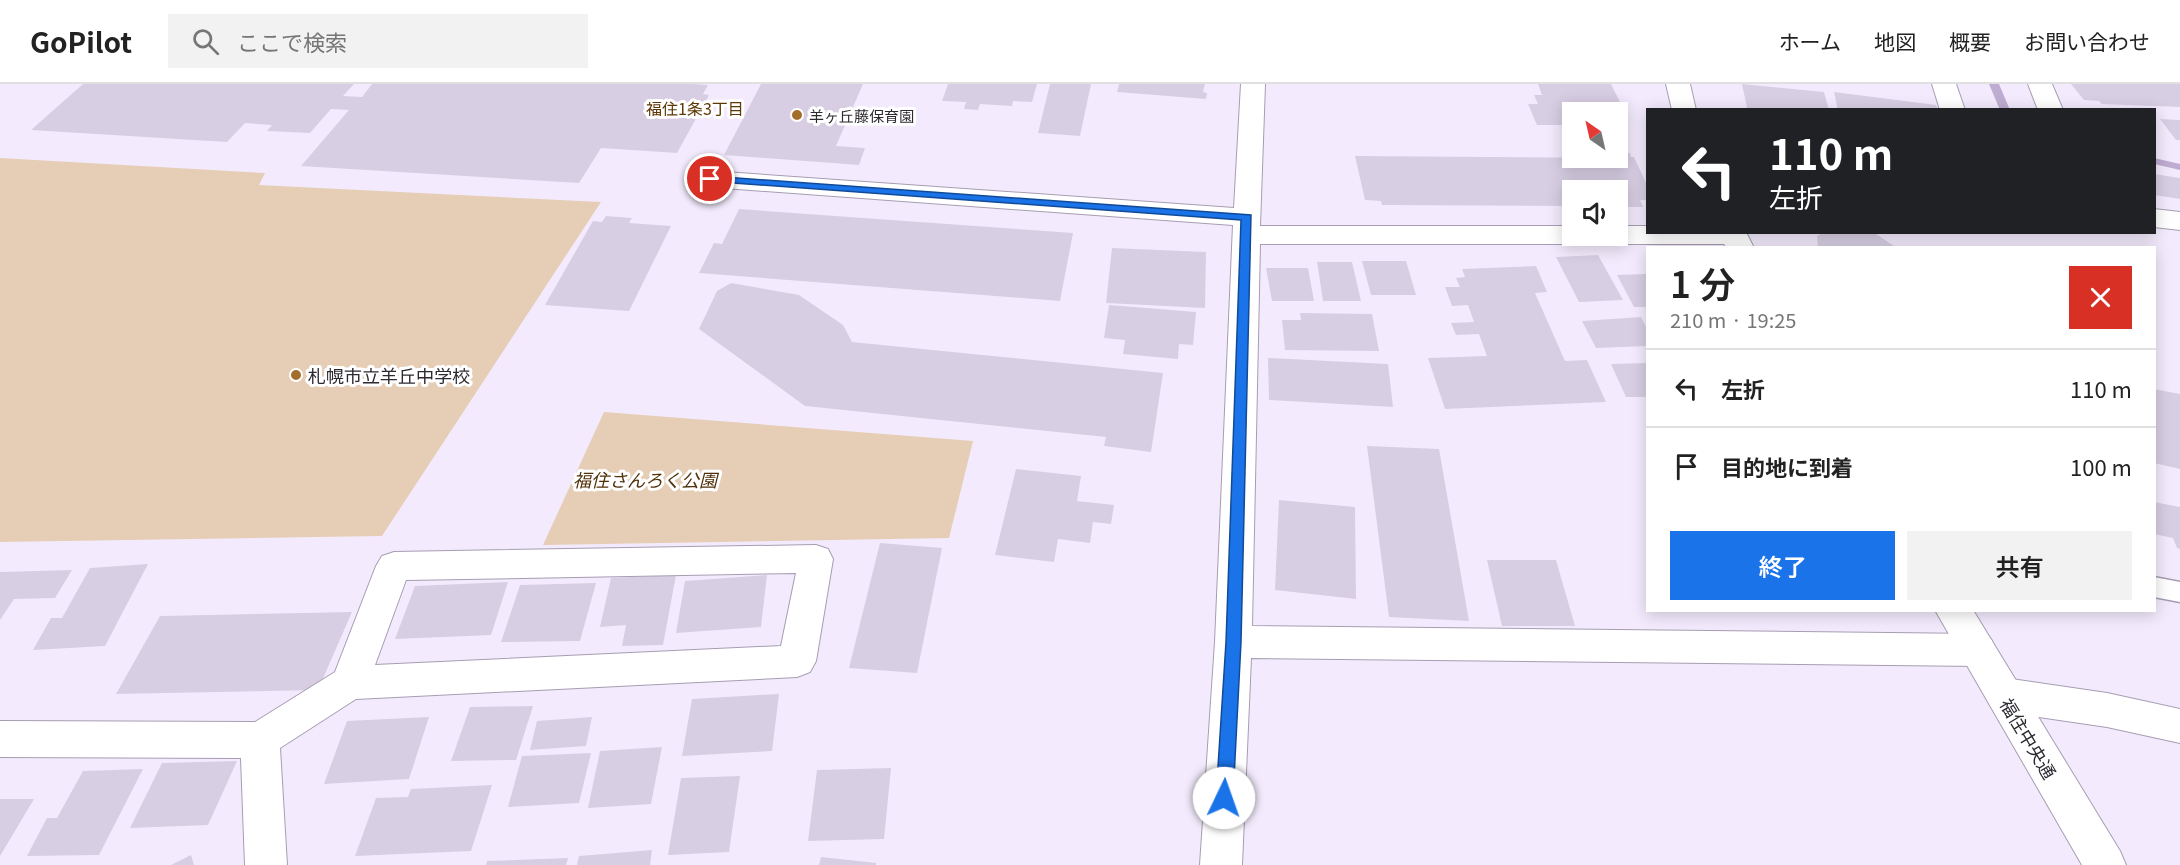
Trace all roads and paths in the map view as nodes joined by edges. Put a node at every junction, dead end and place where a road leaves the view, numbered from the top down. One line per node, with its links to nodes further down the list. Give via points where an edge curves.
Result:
1 (1253, 84): 11 (street)
2 (1678, 84): 5 (street)
3 (1944, 84): 6 (street)
4 (2040, 84): 7 (street)
5 (1683, 108)
6 (1952, 108)
7 (2050, 108)
8 (710, 179): 11 (street)
9 (2156, 218): 10 (street)
10 (2180, 221)
11 (1247, 226): 12 (street); 18 (street)
12 (1562, 235)
13 (1628, 235): 14 (street)
14 (1735, 238)
15 (2156, 587): 16 (lane)
16 (2180, 592)
17 (1954, 612): 19 (street, 福住中央通)
18 (1233, 642): 19 (street); 26 (street)
19 (1978, 650): 21 (street, 福住中央通)
20 (350, 683): 20 (street, via 394,566 816,560 797,661); 24 (street)
21 (2004, 695): 22 (street, via 2107,710); 27 (street, 福住中央通)
22 (2180, 726)
23 (0, 739): 24 (street)
24 (260, 740): 25 (street)
25 (266, 865)
26 (1221, 865)
27 (2105, 865)

